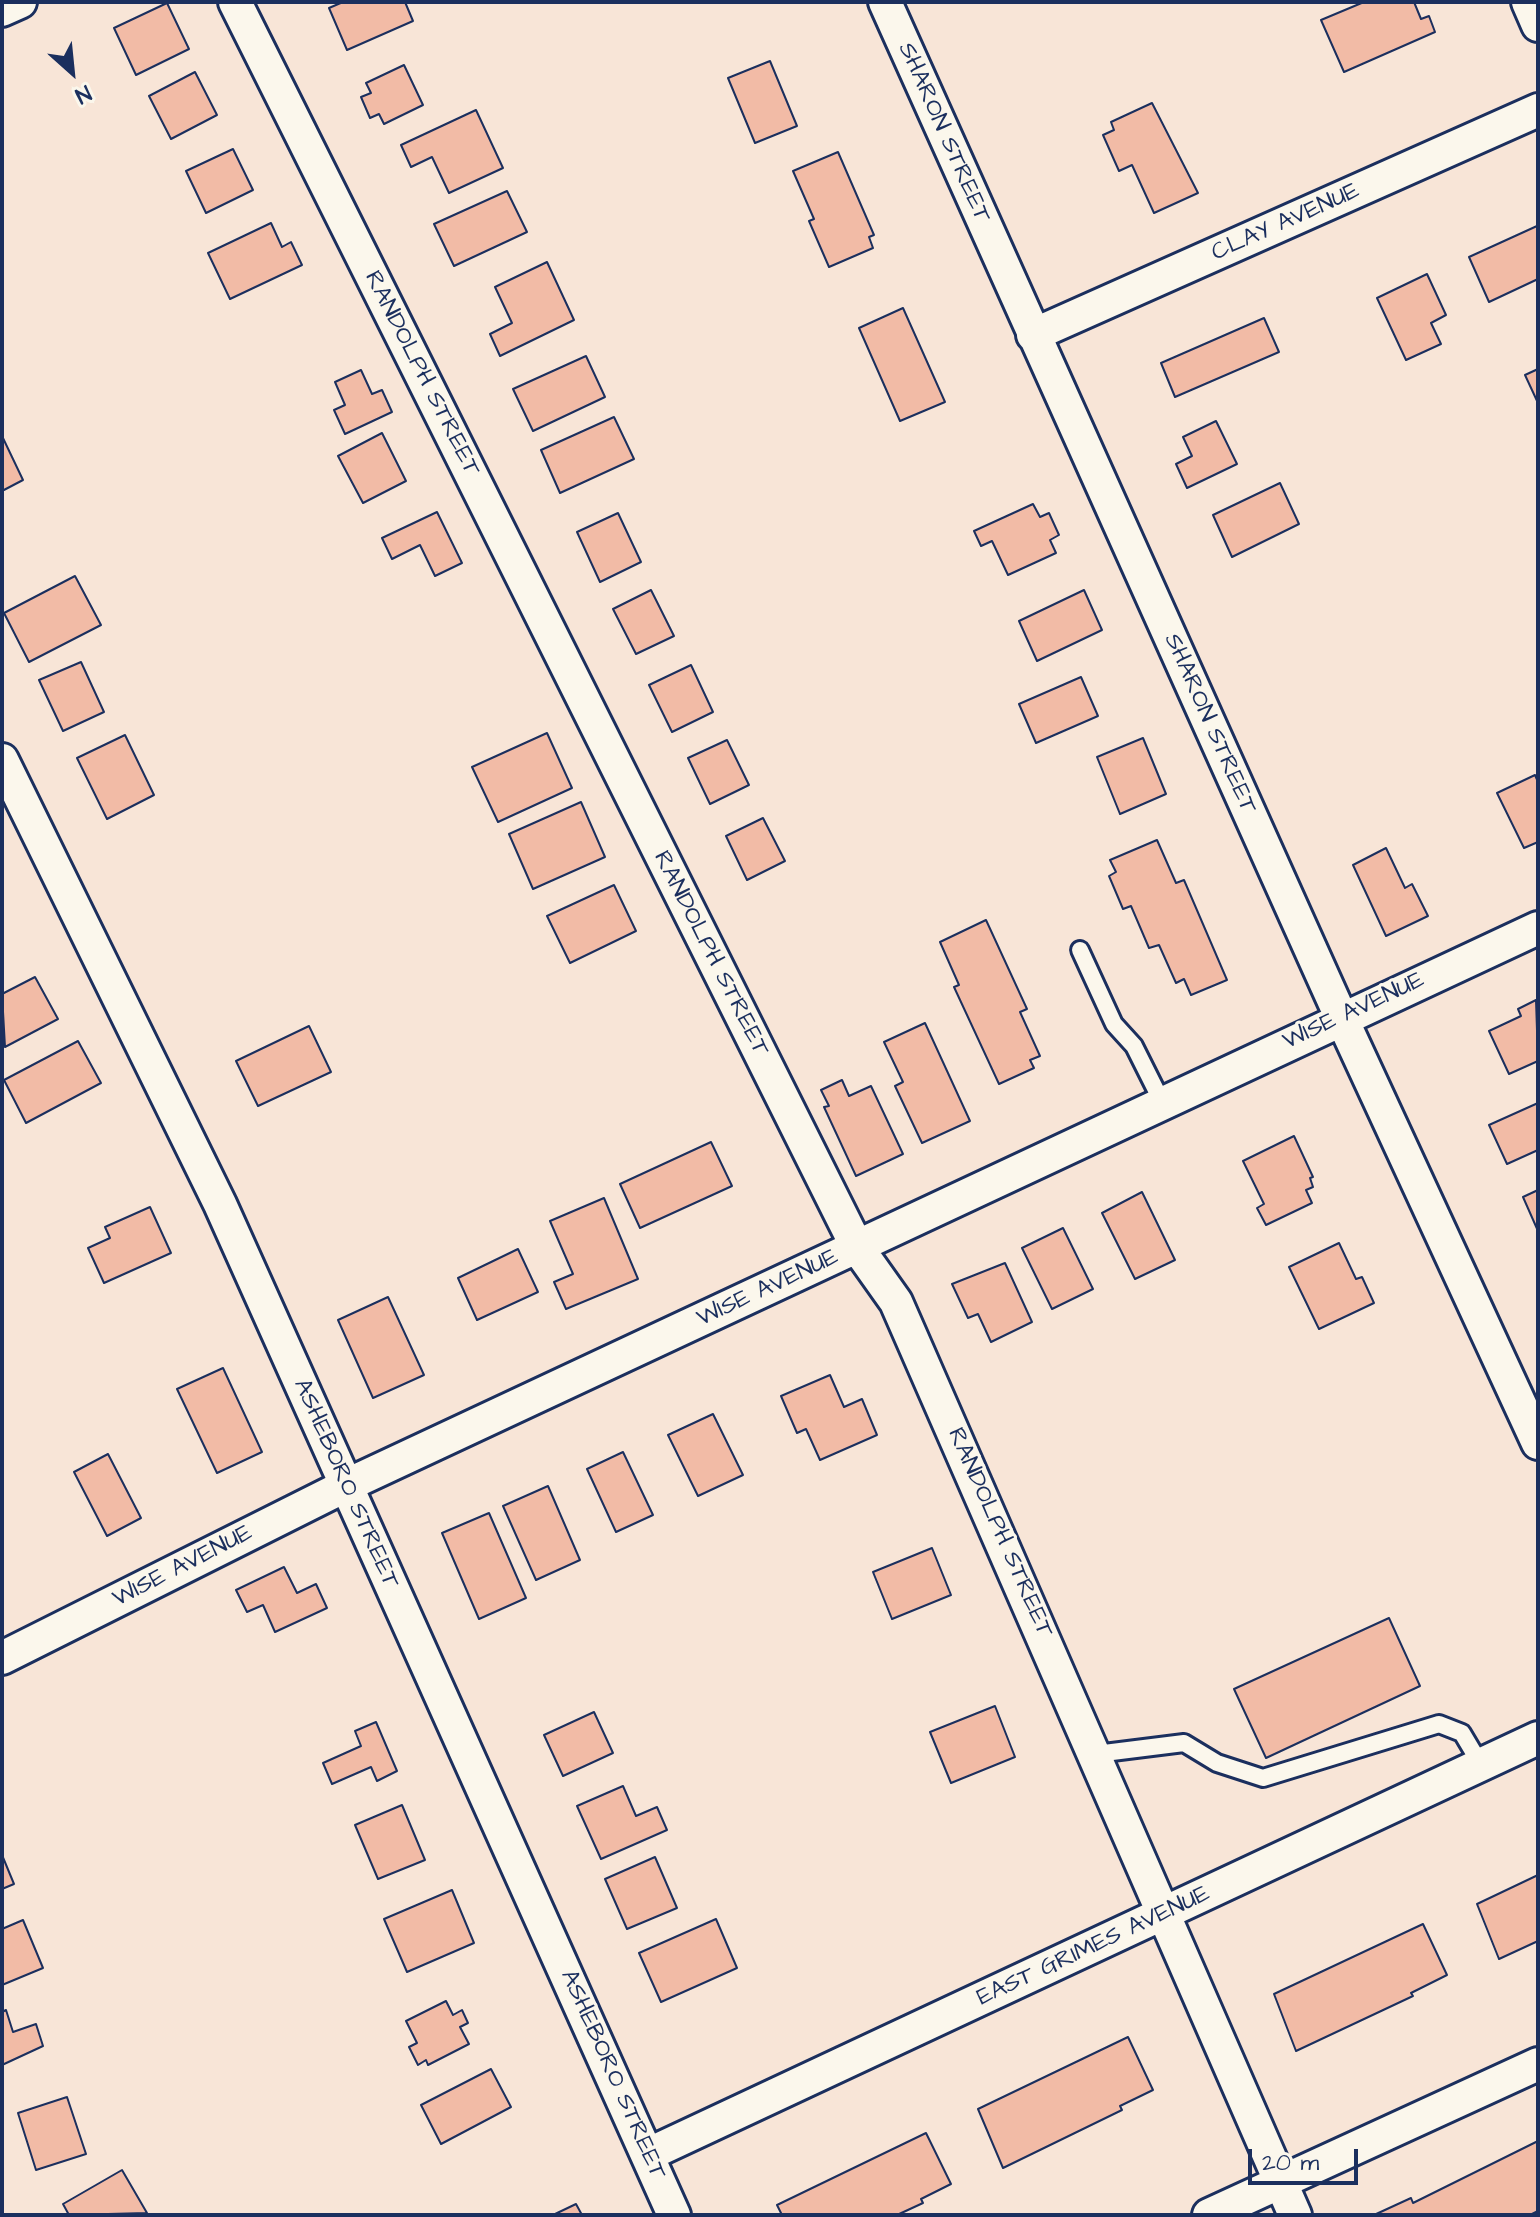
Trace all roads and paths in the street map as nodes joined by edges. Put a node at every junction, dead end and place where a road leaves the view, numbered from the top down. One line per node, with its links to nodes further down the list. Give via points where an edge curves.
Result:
1 (20, 2): 5 (street)
2 (235, 2): 14 (street, RANDOLPH STREET)
3 (885, 2): 8 (street, SHARON STREET)
4 (1528, 2): 6 (street)
5 (2, 10)
6 (1538, 25)
7 (1538, 110): 8 (street, CLAY AVENUE)
8 (1033, 335): 12 (street, SHARON STREET)
9 (2, 760): 16 (street, ASHEBORO STREET, via 220,1204)
10 (1538, 928): 12 (street, WISE AVENUE)
11 (1080, 950): 13 (lane, via 1114,1024 1134,1046)
12 (1341, 1017): 13 (street, WISE AVENUE); 15 (street, SHARON STREET)
13 (1162, 1102): 14 (street, WISE AVENUE)
14 (857, 1247): 16 (street, WISE AVENUE); 19 (street, RANDOLPH STREET, via 896,1302)
15 (1538, 1443)
16 (345, 1486): 17 (street, WISE AVENUE); 23 (street, ASHEBORO STREET)
17 (2, 1658)
18 (1538, 1738): 20 (street, EAST GRIMES AVENUE)
19 (1096, 1754): 20 (lane, via 1184,1743 1217,1763 1263,1778 1439,1724 1462,1733); 21 (street, RANDOLPH STREET)
20 (1481, 1765): 21 (street, EAST GRIMES AVENUE)
21 (1165, 1915): 23 (street, EAST GRIMES AVENUE); 24 (street, RANDOLPH STREET)
22 (1538, 2064): 24 (street)
23 (649, 2154): 25 (street, ASHEBORO STREET)
24 (1280, 2182): 26 (street); 27 (street, RANDOLPH STREET)
25 (674, 2215)
26 (1209, 2215)
27 (1295, 2215)

